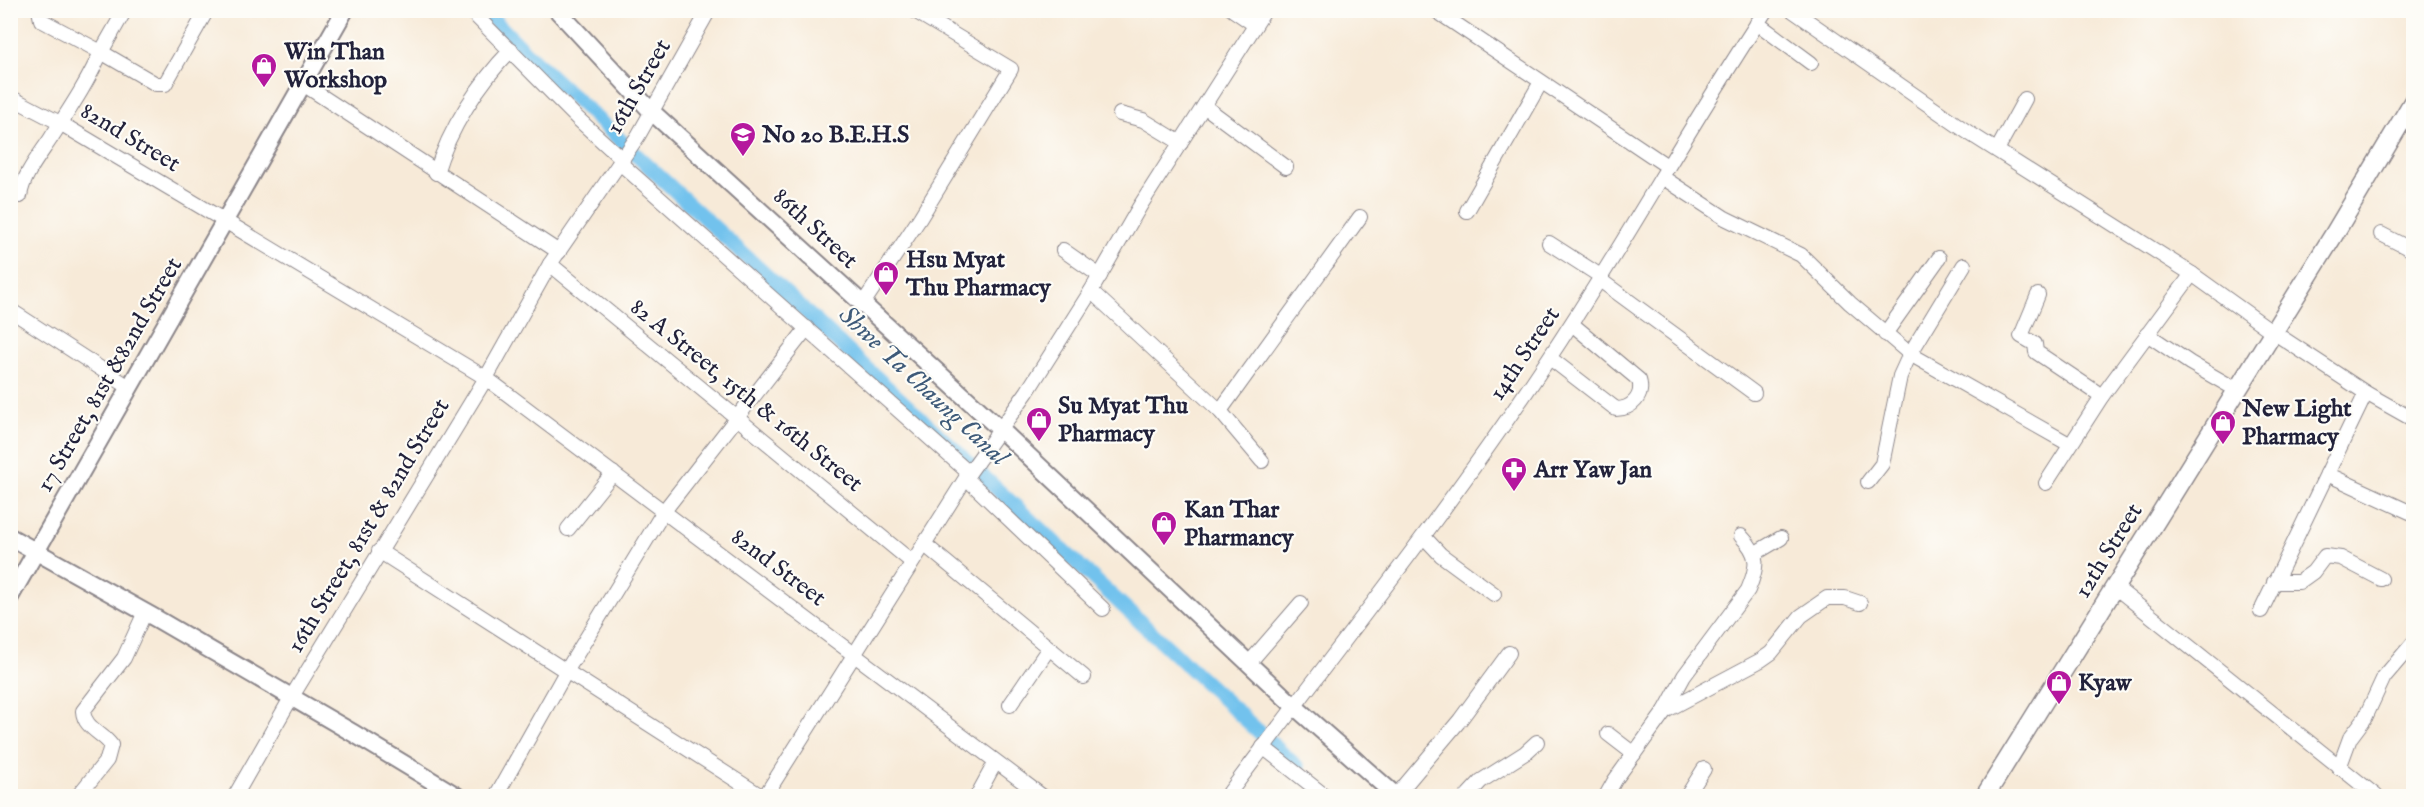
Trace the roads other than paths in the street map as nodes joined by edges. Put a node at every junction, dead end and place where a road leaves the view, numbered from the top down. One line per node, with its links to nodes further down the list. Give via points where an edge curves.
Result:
1 (39, 10): 17 (street, via 41,20)
2 (126, 10): 17 (street)
3 (207, 10): 17 (street, via 165,84 156,84)
4 (345, 10): 20 (street, 17 Street, 81st &82nd Street)
5 (470, 10): 16 (street)
6 (557, 10): 25 (street, 86th Street)
7 (913, 10): 51 (street, via 1011,69)
8 (1233, 10): 15 (street)
9 (1266, 10): 15 (street)
10 (1436, 10): 19 (street)
11 (1792, 10): 29 (street)
12 (1765, 11): 14 (street, 14th Street)
13 (703, 13): 25 (street, 16th Street)
14 (1757, 24): 18 (street); 32 (street, 14th Street)
15 (1256, 25): 24 (street)
16 (511, 50): 30 (street, via 592,134); 33 (street, via 443,148)
17 (101, 52): 27 (street)
18 (1811, 63)
19 (1541, 82): 32 (street); 35 (street)
20 (303, 84): 33 (street); 37 (street, 17 Street, 81st &82nd Street)
21 (10, 97): 27 (street, 82nd Street)
22 (2025, 99): 29 (street)
23 (2414, 100): 55 (main road, 12th Street)
24 (1204, 106): 28 (street); 31 (street)
25 (651, 111): 30 (street, 16th Street); 51 (street, 86th Street)
26 (1120, 114): 28 (street, via 1143,120)
27 (60, 123): 34 (street, via 22,186); 37 (street, 82nd Street)
28 (1181, 142): 47 (street)
29 (1997, 150): 46 (street)
30 (623, 159): 42 (street, 16th Street); 54 (street)
31 (1286, 167)
32 (1665, 171): 48 (street, 14th Street); 56 (street, via 1725,218 1801,255)
33 (436, 173): 42 (street)
34 (20, 196)
35 (1467, 211)
36 (1360, 217): 66 (street)
37 (225, 221): 60 (street, 82nd Street); 61 (street, 17 Street, 81st &82nd Street)
38 (2381, 234): 41 (street)
39 (1549, 243): 48 (street)
40 (1063, 250): 47 (street)
41 (2414, 251)
42 (559, 252): 44 (street, 16th Street)
43 (1939, 258): 56 (street)
44 (550, 264): 60 (street, 16th Street, 81st & 82nd Street); 67 (street, 82 A Street, 15th & 16th Street)
45 (1964, 265): 58 (street)
46 (2192, 274): 55 (street); 57 (street)
47 (1100, 276): 49 (street)
48 (1601, 278): 53 (street, 14th Street); 63 (street)
49 (1091, 291): 66 (street); 69 (street)
50 (2038, 295): 65 (street, via 2021,336 2036,344 2036,352)
51 (862, 305): 69 (street, 86th Street)
52 (10, 310): 61 (street)
53 (1572, 324): 59 (street, 14th Street); 59 (street, via 1639,380 1641,387 1636,400 1624,409 1616,409)
54 (807, 328): 67 (street); 73 (street)
55 (2273, 332): 62 (main road, 12th Street); 64 (street)
56 (1885, 334): 58 (street)
57 (2147, 334): 62 (street); 65 (street)
58 (1910, 354): 70 (street); 75 (street, via 1894,396 1882,464)
59 (1550, 358): 82 (street, 14th Street)
60 (486, 378): 72 (street, 82nd Street); 85 (street, 16th Street, 81st & 82nd Street)
61 (129, 387): 86 (street, 17 Street, 81st &82nd Street)
62 (2237, 390): 91 (main road, 12th Street)
63 (1754, 393)
64 (2366, 393): 68 (street); 74 (street)
65 (2102, 396): 70 (street)
66 (1220, 411): 71 (street)
67 (736, 417): 77 (street); 88 (street, 82 A Street, 15th & 16th Street)
68 (2414, 420)
69 (1001, 430): 73 (street); 103 (street, 86th Street)
70 (2069, 444): 76 (street)
71 (1262, 461)
72 (613, 473): 77 (street, 82nd Street); 79 (street)
73 (969, 473): 84 (street); 96 (street)
74 (2327, 474): 78 (street); 90 (street)
75 (1868, 482)
76 (2046, 483)
77 (664, 511): 102 (street, 82nd Street); 104 (street)
78 (2414, 514)
79 (568, 529)
80 (1741, 536): 87 (street)
81 (10, 537): 86 (street)
82 (1424, 537): 92 (street, via 1440,555); 108 (street, 14th Street)
83 (1781, 538): 87 (street)
84 (924, 543): 88 (street); 100 (street)
85 (379, 551): 104 (street); 106 (street, 16th Street, 81st & 82nd Street)
86 (37, 553): 93 (street, 17 Street, 81st &82nd Street); 98 (street)
87 (1754, 554): 109 (street, via 1755,574 1748,590 1684,676)
88 (912, 562): 102 (street)
89 (2381, 579): 90 (street, via 2341,558 2325,556 2299,582)
90 (2274, 582): 97 (street)
91 (2115, 587): 115 (street); 130 (main road, 12th Street)
92 (1494, 594)
93 (10, 597)
94 (1301, 603): 103 (street)
95 (1860, 603): 109 (street, via 1827,598 1801,616 1761,660)
96 (1103, 609)
97 (2261, 611)
98 (145, 612): 106 (street); 117 (street, via 124,658 83,711 83,717 111,745 107,760)
99 (2414, 642): 115 (street, via 2384,677 2365,718 2350,738)
100 (1049, 648): 105 (street); 107 (street)
101 (1509, 652): 126 (street, via 1460,720)
102 (854, 653): 114 (street, 82nd Street); 121 (street)
103 (1249, 663): 108 (street, 86th Street)
104 (567, 670): 120 (street); 121 (street)
105 (1084, 677)
106 (291, 698): 118 (street, 16th Street, 81st & 82nd Street); 119 (street)
107 (1010, 705)
108 (1294, 706): 112 (street, 14th Street); 126 (street, 86th Street)
109 (1665, 711): 113 (street)
110 (1608, 734): 113 (street)
111 (1537, 742): 127 (street, via 1481,781)
112 (1263, 747): 124 (street, 14th Street); 125 (street)
113 (1634, 754): 128 (street)
114 (995, 763): 122 (street); 123 (street, 82nd Street)
115 (2339, 768): 131 (street)
116 (1704, 769): 129 (street)
117 (78, 796)
118 (235, 796)
119 (457, 796)
120 (496, 796)
121 (763, 796)
122 (977, 796)
123 (1042, 796)
124 (1227, 796)
125 (1325, 796)
126 (1396, 796)
127 (1467, 796)
128 (1606, 796)
129 (1687, 796)
130 (1985, 796)
131 (2376, 796)

